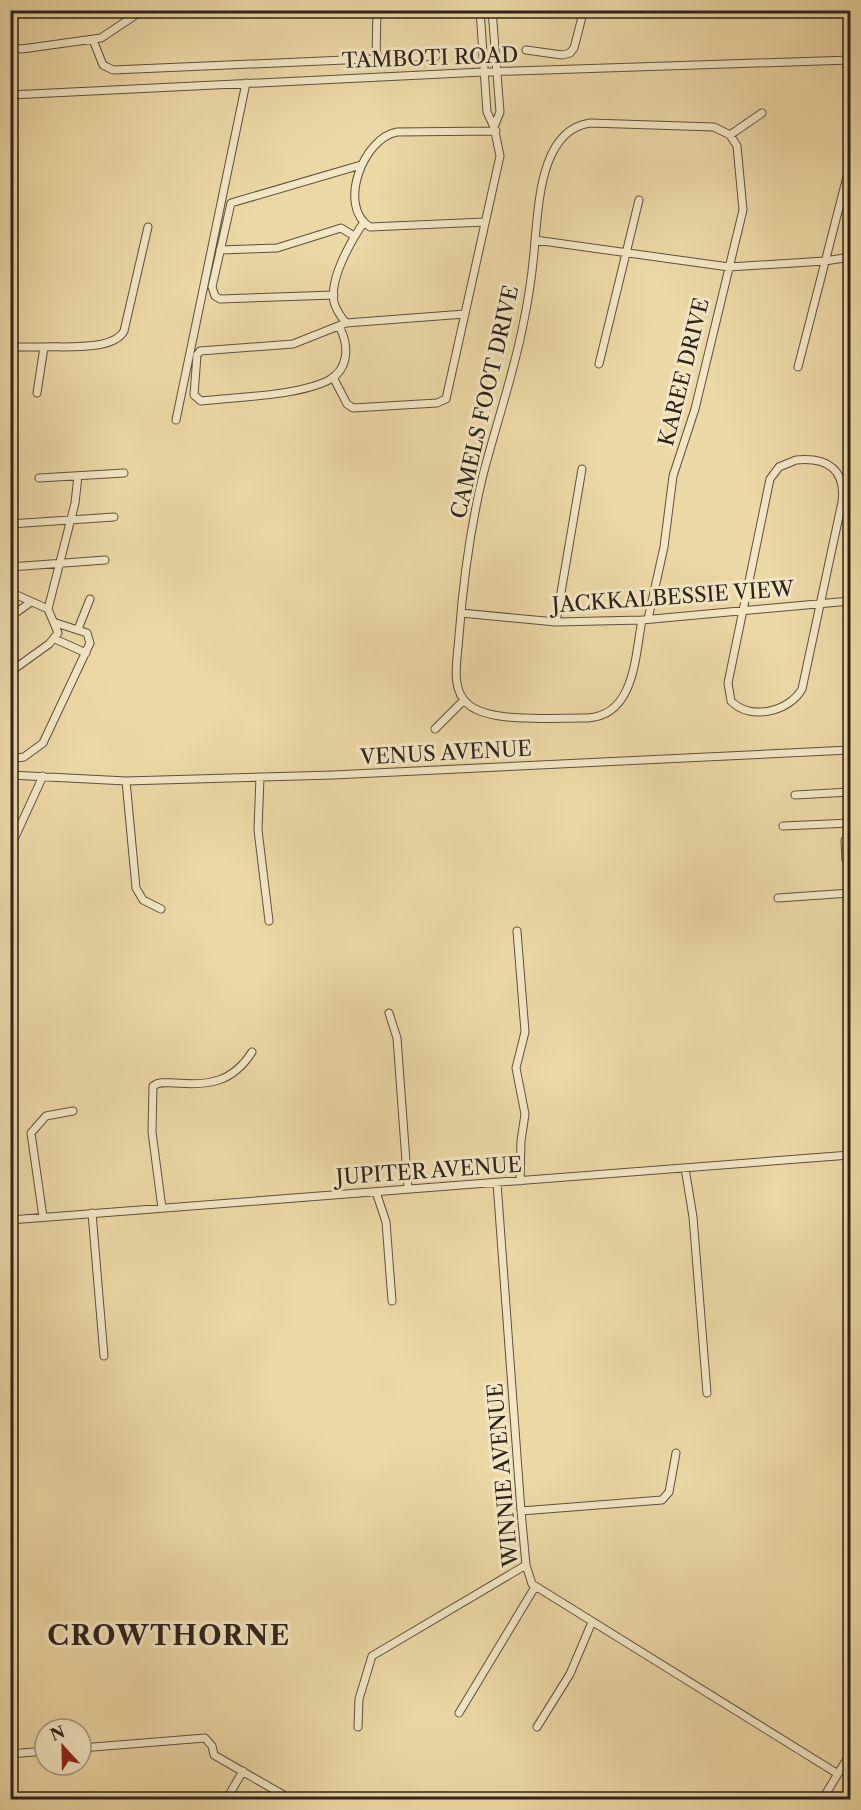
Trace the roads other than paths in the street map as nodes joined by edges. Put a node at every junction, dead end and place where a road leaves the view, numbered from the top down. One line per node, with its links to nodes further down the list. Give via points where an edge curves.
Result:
1 (151, 10): 8 (street)
2 (377, 10): 12 (street)
3 (480, 10): 14 (street)
4 (492, 10): 15 (street)
5 (581, 10): 10 (street, via 570,53)
6 (17, 11): 7 (street)
7 (11, 32)
8 (93, 40): 9 (street, via 22,49); 12 (street, via 103,65 110,70)
9 (11, 46)
10 (526, 50)
11 (436, 56): 12 (street)
12 (376, 58)
13 (850, 60): 15 (street, TAMBOTI ROAD)
14 (483, 72): 15 (street, TAMBOTI ROAD); 16 (street, TAMBOTI ROAD); 19 (street, via 487,112)
15 (496, 72): 19 (street, via 500,112)
16 (246, 83): 17 (street, TAMBOTI ROAD); 43 (street)
17 (10, 95)
18 (762, 113): 20 (street)
19 (495, 129): 21 (street, via 389,134 376,142); 25 (street, via 500,156)
20 (730, 135): 28 (street, CAMELS FOOT DRIVE, via 714,127 590,123 577,126 565,133 552,154 540,192); 33 (street, KAREE DRIVE, via 740,155 743,204)
21 (361, 165): 24 (street, via 354,200); 29 (street, via 233,201 228,208)
22 (850, 165): 32 (street)
23 (639, 200): 30 (street)
24 (364, 222): 25 (street, via 374,227); 27 (street)
25 (485, 222): 35 (street)
26 (148, 227): 38 (street, via 120,337 95,345)
27 (354, 236): 29 (street, via 341,228 277,248); 34 (street, via 344,256)
28 (536, 240): 30 (street); 61 (street, CAMELS FOOT DRIVE, via 517,357 472,525)
29 (220, 250): 34 (street, via 212,287 218,298)
30 (625, 252): 33 (street); 39 (street)
31 (850, 257): 32 (street)
32 (825, 261): 33 (street); 40 (street)
33 (729, 267): 63 (street, KAREE DRIVE, via 673,476 664,547)
34 (334, 296): 36 (street)
35 (465, 314): 36 (street); 41 (street, via 448,393 441,402 353,408 346,404)
36 (343, 325): 41 (street, via 346,354 341,369); 41 (street, via 288,344 200,351 192,389 195,398 201,400 271,394)
37 (10, 347): 38 (street)
38 (44, 347): 42 (street)
39 (599, 364)
40 (798, 367)
41 (333, 377)
42 (37, 393)
43 (176, 420)
44 (582, 469): 64 (street)
45 (123, 473): 46 (street)
46 (78, 476): 47 (street); 49 (street)
47 (39, 478)
48 (114, 518): 49 (street)
49 (68, 521): 50 (street); 52 (street)
50 (10, 524)
51 (105, 560): 52 (street)
52 (60, 563): 53 (street); 59 (street)
53 (10, 567)
54 (10, 592): 56 (street)
55 (90, 599): 66 (street)
56 (31, 602): 59 (street); 62 (street)
57 (850, 602): 58 (street, JACKKALBESSIE VIEW)
58 (819, 604): 60 (street, JACKKALBESSIE VIEW); 60 (street, via 802,689 788,704 764,712 740,708 729,695 728,683); 60 (street, via 844,488 832,467 802,459 784,464 770,479)
59 (48, 609): 65 (street)
60 (744, 610): 63 (street, JACKKALBESSIE VIEW)
61 (461, 613): 64 (street, JACKKALBESSIE VIEW); 70 (street, CAMELS FOOT DRIVE, via 457,675)
62 (10, 617)
63 (645, 619): 64 (street, JACKKALBESSIE VIEW); 70 (street, KAREE DRIVE, via 627,691 617,707 605,716 487,714)
64 (556, 622)
65 (56, 623): 66 (street); 67 (street)
66 (78, 629): 68 (street, via 90,638)
67 (55, 639): 68 (street); 69 (street)
68 (86, 653): 73 (street, via 43,743 24,757)
69 (10, 672)
70 (464, 700): 71 (street)
71 (435, 729)
72 (850, 750): 76 (street, VENUS AVENUE)
73 (10, 759)
74 (10, 775): 75 (street, VENUS AVENUE)
75 (43, 776): 77 (street, VENUS AVENUE); 83 (street)
76 (260, 777): 77 (street, VENUS AVENUE); 88 (street, via 258,830)
77 (126, 781): 87 (street, via 136,888 143,900)
78 (850, 792): 79 (street)
79 (795, 795)
80 (850, 823): 81 (street)
81 (783, 826)
82 (850, 836): 84 (street, via 845,840)
83 (10, 848)
84 (846, 860)
85 (850, 893): 86 (street)
86 (778, 898)
87 (161, 909)
88 (270, 921)
89 (518, 931): 95 (street, via 525,1032 516,1068 525,1109)
90 (389, 1013): 97 (street, via 397,1038)
91 (252, 1052): 99 (street, via 220,1082 153,1086 152,1132)
92 (72, 1111): 101 (street, via 46,1116 31,1133)
93 (850, 1155): 94 (street, JUPITER AVENUE)
94 (685, 1168): 95 (street, JUPITER AVENUE); 105 (street, via 693,1217)
95 (520, 1181): 96 (street, JUPITER AVENUE)
96 (497, 1183): 97 (street, JUPITER AVENUE); 107 (street, WINNIE AVENUE)
97 (408, 1189): 98 (street, JUPITER AVENUE)
98 (376, 1192): 99 (street, JUPITER AVENUE); 103 (street, via 386,1222)
99 (162, 1208): 100 (street, JUPITER AVENUE)
100 (92, 1213): 101 (street, JUPITER AVENUE); 104 (street)
101 (43, 1217): 102 (street, JUPITER AVENUE)
102 (10, 1220)
103 (393, 1301)
104 (104, 1356)
105 (707, 1393)
106 (676, 1453): 107 (street, via 669,1492 660,1501)
107 (521, 1511): 108 (street, WINNIE AVENUE)
108 (526, 1564): 109 (street, WINNIE AVENUE); 113 (street, via 372,1656 359,1699)
109 (535, 1587): 110 (street, WINNIE AVENUE); 111 (street)
110 (592, 1622): 112 (street, via 570,1674); 119 (street, WINNIE AVENUE)
111 (459, 1713)
112 (537, 1727)
113 (358, 1728)
114 (93, 1747): 118 (street, via 205,1738 214,1755)
115 (33, 1752): 116 (street)
116 (10, 1754)
117 (850, 1754): 119 (street)
118 (243, 1771): 120 (street); 121 (street)
119 (838, 1774): 122 (street)
120 (287, 1797)
121 (226, 1800)
122 (822, 1800)

